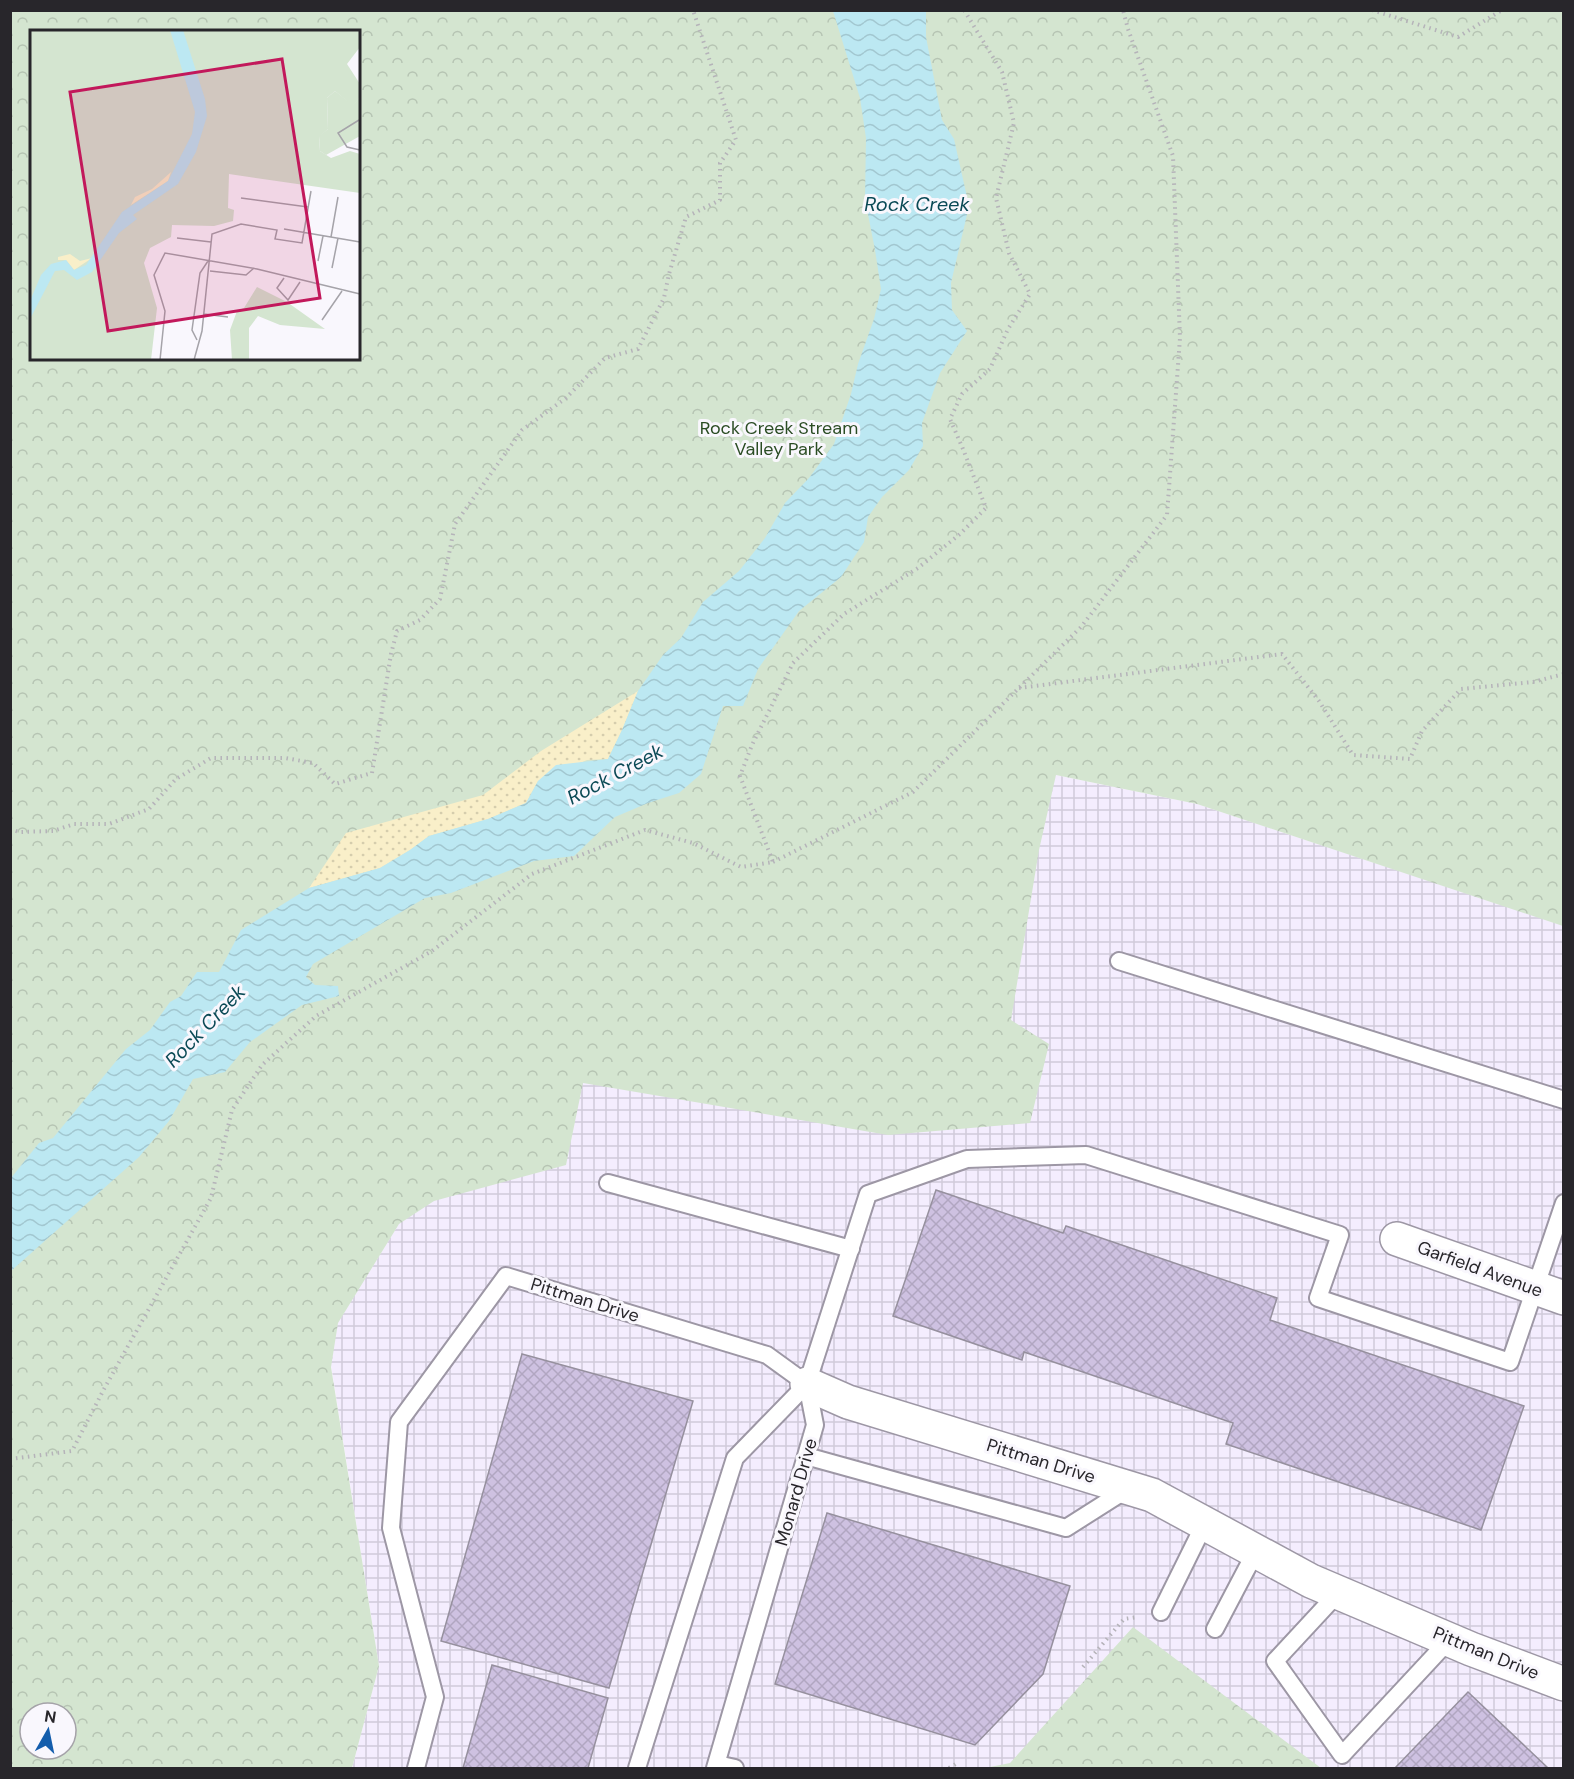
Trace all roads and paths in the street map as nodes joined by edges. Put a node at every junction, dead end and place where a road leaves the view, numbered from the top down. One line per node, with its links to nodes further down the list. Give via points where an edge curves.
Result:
1 (693, 10): 8 (path, via 735,140 720,163 720,200 686,217 664,298 638,349 605,358 566,398 522,430 455,524 440,599 420,620 397,631 372,773 335,784 313,763 285,758 211,758 176,779 149,809 109,824 74,824 53,831)
2 (964, 10): 9 (path, via 1002,72 1014,123 996,198 1009,253 1030,294 990,369 962,394 950,419 986,508 918,568 844,614 793,663 740,776)
3 (1124, 10): 7 (path, via 1173,156 1180,338 1167,515 1081,627)
4 (1372, 10): 5 (path, via 1458,37)
5 (1502, 10)
6 (1563, 674): 7 (path, via 1533,682 1461,689 1422,731 1410,759 1353,755 1319,700 1282,654)
7 (1018, 688): 9 (path, via 913,792)
8 (10, 829)
9 (773, 862): 19 (path, via 741,867 693,843 645,830 532,874 432,951 316,1016 262,1065 232,1110 211,1198 72,1450)
10 (1119, 961): 11 (lane)
11 (1563, 1100)
12 (608, 1183): 15 (lane)
13 (1563, 1203): 16 (lane)
14 (1397, 1239): 16 (street, Garfield Avenue)
15 (851, 1249): 16 (lane, via 868,1194 967,1159 1086,1155 1340,1234 1318,1298 1510,1362); 17 (lane)
16 (1550, 1294)
17 (807, 1384): 18 (lane, Monard Drive, via 815,1425); 20 (street, Pittman Drive, via 848,1402); 31 (lane, Pittman Drive, via 767,1355 506,1276 399,1422 391,1528 435,1696); 32 (lane, via 735,1458)
18 (806, 1456): 20 (lane, via 1066,1528); 30 (lane, Monard Drive)
19 (10, 1459)
20 (1129, 1488): 21 (street, Pittman Drive, via 1152,1495)
21 (1205, 1523): 22 (street, Pittman Drive); 24 (lane)
22 (1256, 1551): 23 (street, Pittman Drive); 25 (lane)
23 (1339, 1592): 26 (street, Pittman Drive); 26 (lane, via 1275,1661 1342,1755)
24 (1161, 1612): 27 (path, via 1124,1619)
25 (1215, 1629)
26 (1449, 1640): 28 (street, Pittman Drive)
27 (1083, 1667)
28 (1563, 1684)
29 (959, 1762): 34 (path)
30 (716, 1766): 33 (lane)
31 (416, 1768)
32 (637, 1768)
33 (735, 1768)
34 (949, 1768)

